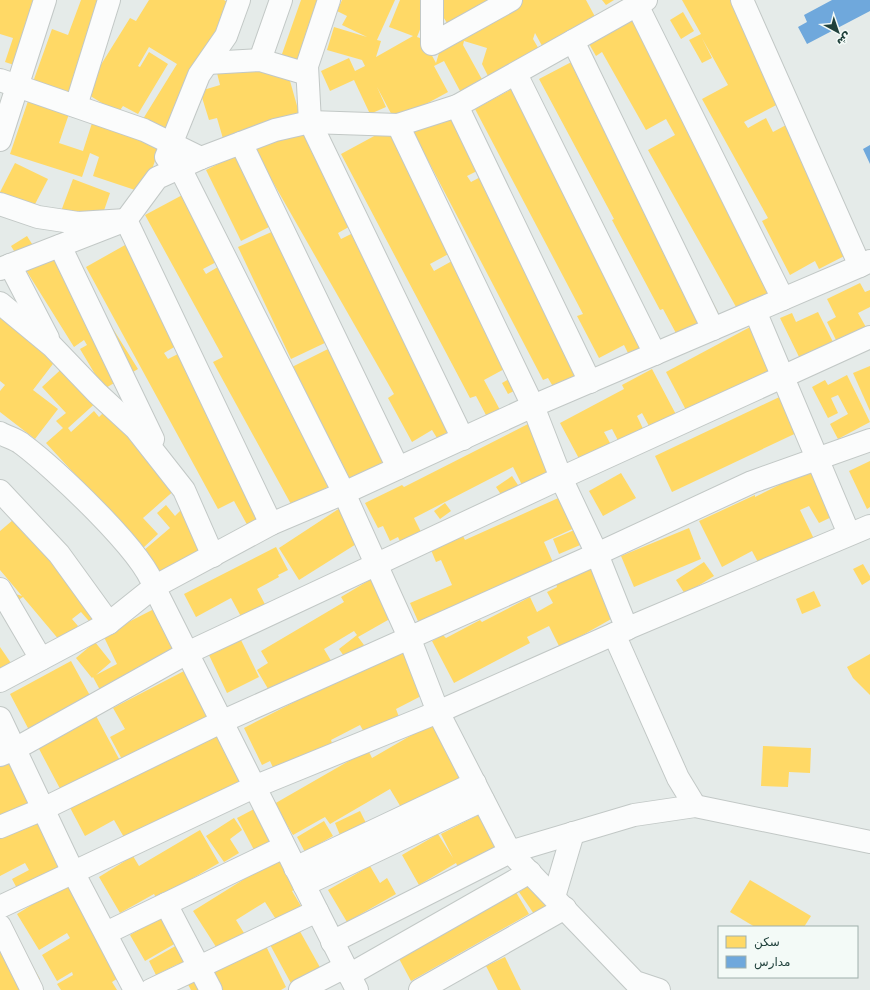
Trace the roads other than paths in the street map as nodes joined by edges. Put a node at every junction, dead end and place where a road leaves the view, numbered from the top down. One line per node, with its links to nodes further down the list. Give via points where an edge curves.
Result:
1 (45, 0): 15 (street)
2 (109, 0): 16 (street)
3 (239, 0): 12 (street, via 226,36)
4 (281, 0): 11 (street)
5 (329, 0): 13 (street, via 307,66)
6 (432, 0): 7 (street, via 432,44)
7 (511, 0)
8 (742, 0): 29 (street)
9 (642, 2): 10 (street); 31 (street)
10 (573, 41): 14 (street); 34 (street)
11 (260, 60): 12 (street); 13 (street)
12 (208, 63): 22 (street, via 199,75)
13 (307, 74): 18 (street)
14 (516, 74): 17 (street); 37 (street)
15 (9, 83): 16 (street); 20 (street)
16 (76, 106): 22 (street, via 144,130)
17 (457, 106): 19 (street); 40 (street)
18 (310, 122): 19 (street); 21 (street, via 275,130); 44 (street)
19 (398, 125): 42 (street)
20 (0, 140)
21 (241, 142): 23 (street); 47 (street)
22 (173, 144): 23 (street); 25 (street)
23 (201, 158): 24 (street)
24 (180, 168): 25 (street); 51 (street)
25 (157, 178): 27 (street)
26 (0, 204): 27 (street, via 38,217 78,222)
27 (126, 220): 28 (street); 52 (street)
28 (60, 246): 30 (street); 39 (street)
29 (865, 264): 31 (street)
30 (5, 267): 36 (street)
31 (783, 299): 33 (street)
32 (0, 303): 36 (street)
33 (755, 311): 34 (street); 38 (street)
34 (713, 329): 37 (street)
35 (870, 337): 38 (street)
36 (52, 346): 41 (street)
37 (655, 354): 40 (street)
38 (782, 376): 46 (street); 49 (street)
39 (124, 379): 41 (street); 48 (street)
40 (590, 382): 42 (street)
41 (97, 393): 48 (street, via 136,429)
42 (533, 406): 44 (street); 49 (street)
43 (0, 433): 58 (street, via 21,443 94,511 131,550 151,579)
44 (463, 439): 47 (street)
45 (870, 440): 46 (street)
46 (817, 459): 54 (street); 55 (street, via 752,482)
47 (398, 468): 51 (street)
48 (169, 471): 56 (street, via 184,490)
49 (561, 478): 55 (street); 57 (street)
50 (0, 491): 60 (street, via 59,554)
51 (344, 494): 52 (street); 57 (street)
52 (271, 524): 56 (street)
53 (870, 526): 54 (street)
54 (849, 534): 61 (street)
55 (597, 554): 61 (street); 62 (street)
56 (213, 556): 58 (street)
57 (375, 565): 62 (street); 63 (street)
58 (154, 588): 60 (street); 63 (street)
59 (0, 589): 64 (street)
60 (109, 623): 64 (street)
61 (620, 632): 66 (street); 72 (street, via 678,778)
62 (409, 638): 66 (street); 68 (street)
63 (187, 654): 68 (street); 69 (street)
64 (41, 659): 65 (street)
65 (0, 681)
66 (438, 712): 70 (street); 71 (street)
67 (0, 718): 69 (street)
68 (221, 722): 70 (street); 73 (street)
69 (7, 752): 73 (street)
70 (254, 787): 77 (street); 79 (street)
71 (479, 792): 78 (street); 81 (street)
72 (695, 806): 75 (street, via 634,815); 76 (street)
73 (43, 809): 74 (street); 79 (street)
74 (0, 827)
75 (573, 833): 78 (street); 82 (street)
76 (870, 842)
77 (284, 847): 81 (street); 83 (street)
78 (510, 852): 80 (street); 88 (street)
79 (73, 872): 84 (street); 87 (street)
80 (530, 872): 82 (street); 90 (street)
81 (299, 877): 85 (street)
82 (560, 902): 96 (street); 97 (street, via 636,982)
83 (166, 904): 87 (street); 89 (street)
84 (0, 907)
85 (317, 911): 88 (street); 89 (street)
86 (0, 926): 91 (street)
87 (106, 933): 92 (street)
88 (332, 942): 90 (street)
89 (199, 967): 93 (street); 94 (street)
90 (350, 978): 95 (street)
91 (25, 988)
92 (135, 990)
93 (151, 990)
94 (212, 990)
95 (300, 990)
96 (420, 990)
97 (659, 990)

